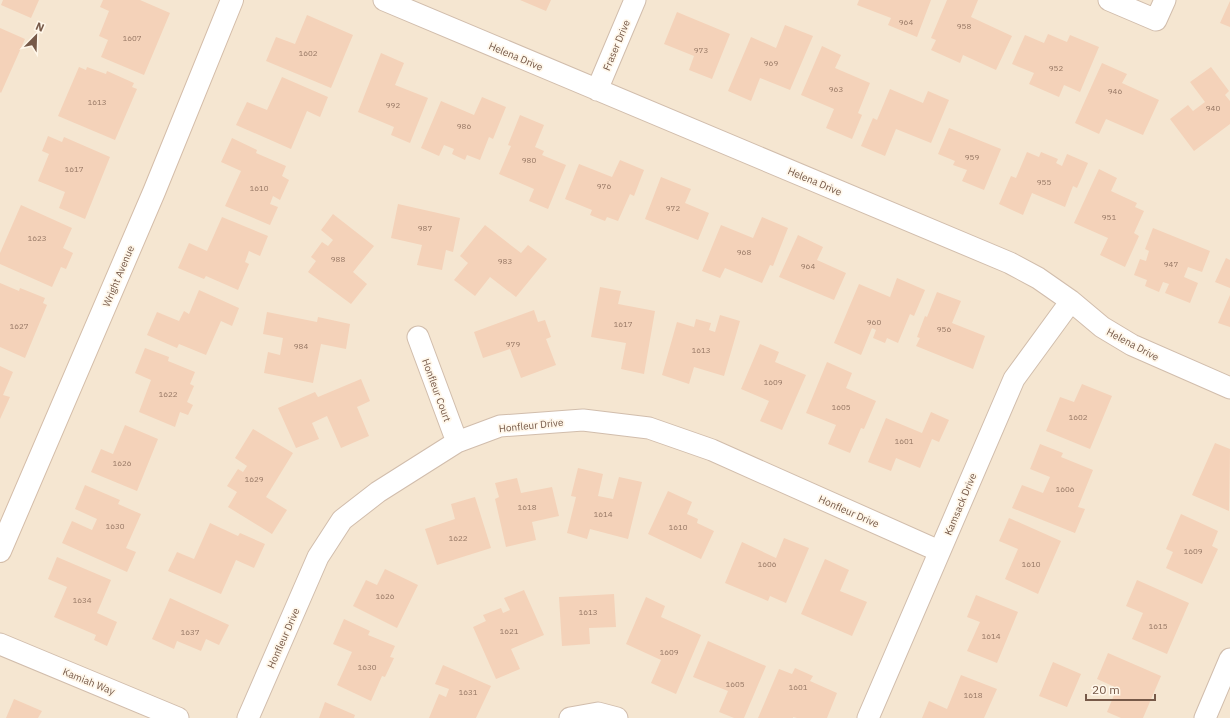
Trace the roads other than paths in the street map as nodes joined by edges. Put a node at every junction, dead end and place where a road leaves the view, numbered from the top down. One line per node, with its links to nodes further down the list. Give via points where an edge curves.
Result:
1 (232, 0): 11 (street, Wright Avenue, via 151,200)
2 (384, 0): 6 (street, Helena Drive)
3 (635, 0): 6 (street, Fraser Drive)
4 (1109, 0): 5 (street, via 1156,20)
5 (1165, 0)
6 (597, 90): 7 (street, Helena Drive, via 1010,263 1038,278)
7 (1071, 301): 9 (street, Helena Drive, via 1102,327 1132,345); 12 (street, Kamsack Drive, via 1014,379)
8 (418, 337): 10 (street, Honfleur Court)
9 (1230, 388)
10 (457, 442): 12 (street, Honfleur Drive, via 508,425 583,420 649,428 712,450); 16 (street, Honfleur Drive, via 378,492 342,520 318,557)
11 (0, 551)
12 (939, 551): 19 (street, Kamsack Drive)
13 (0, 644): 15 (street, Kamiah Way)
14 (1230, 659): 20 (street)
15 (178, 718)
16 (248, 718)
17 (570, 718): 18 (street, via 598,713)
18 (617, 718)
19 (868, 718)
20 (1205, 718)

